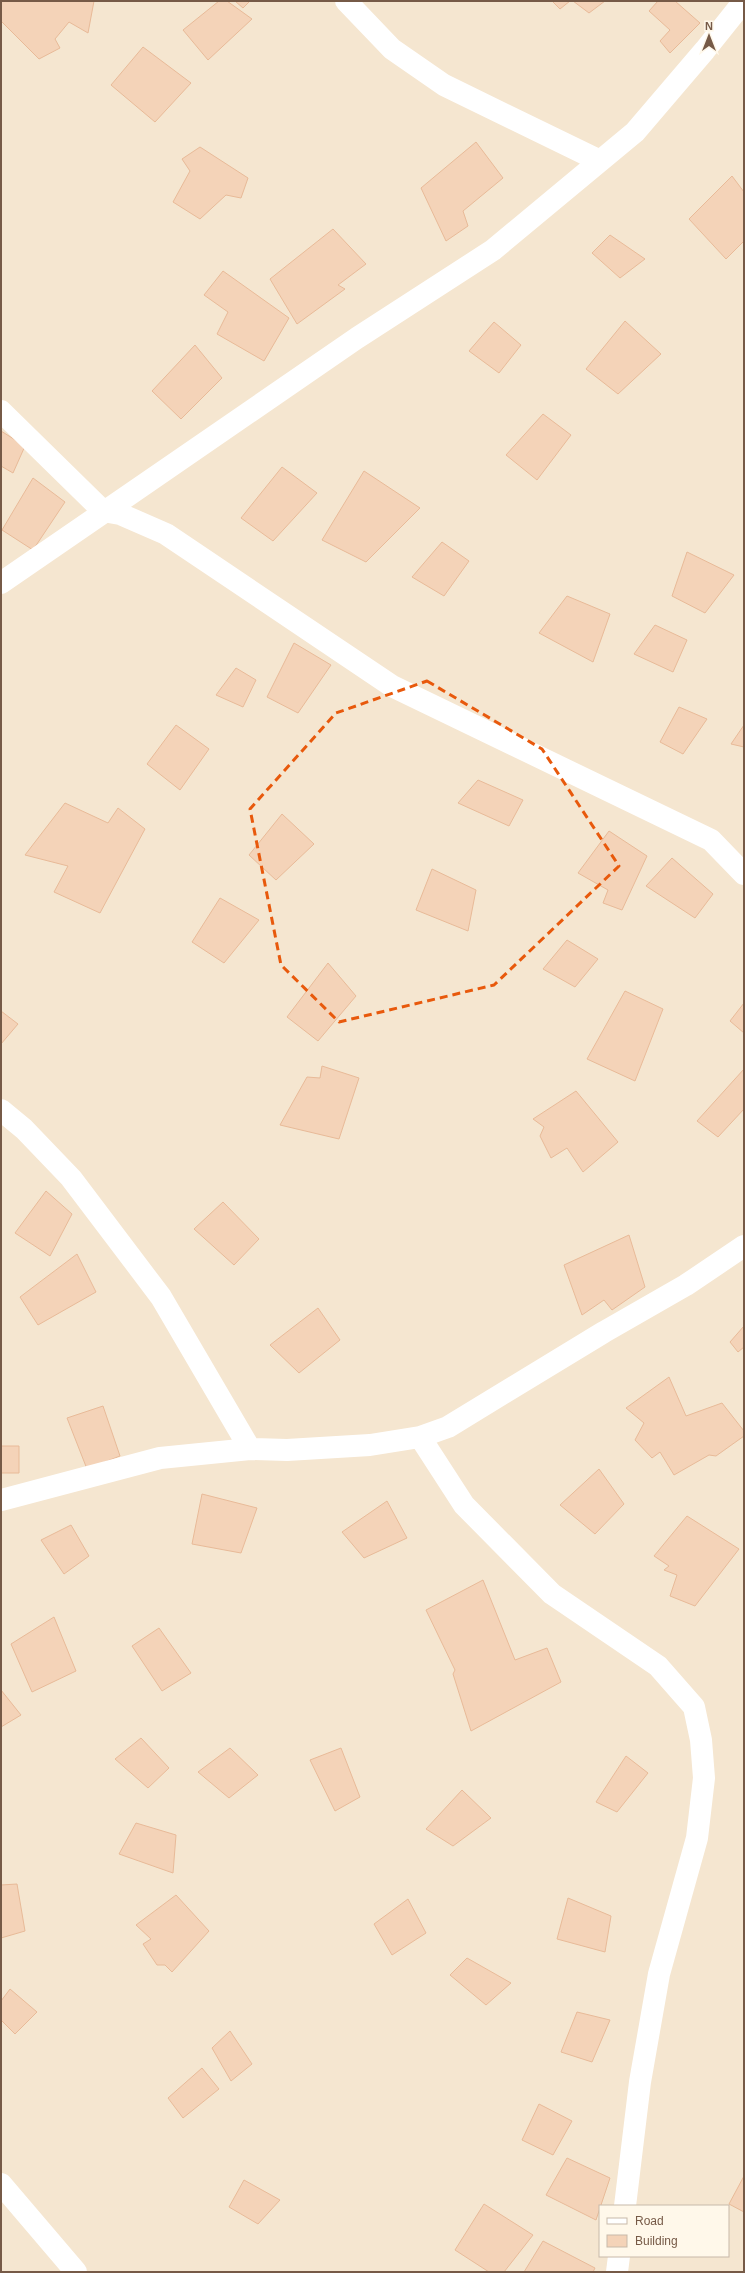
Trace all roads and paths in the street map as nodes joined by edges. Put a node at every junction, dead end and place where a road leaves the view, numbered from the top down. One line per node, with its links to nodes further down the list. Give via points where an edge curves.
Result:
1 (346, 1): 3 (street, via 392,49 444,85)
2 (744, 1): 3 (street, via 635,132)
3 (600, 161): 5 (street, via 493,250 357,338)
4 (1, 411): 5 (street)
5 (103, 511): 6 (street); 7 (street, via 120,514 166,534 392,686 711,840)
6 (1, 583)
7 (744, 874)
8 (1, 1110): 11 (street, via 24,1129 71,1178 161,1297)
9 (744, 1246): 10 (street, via 686,1285 448,1427)
10 (420, 1438): 11 (street, via 370,1445); 14 (street, via 464,1505 552,1594 658,1666 694,1707 701,1740 704,1778 697,1838 659,1974 640,2082)
11 (250, 1449): 12 (street, via 160,1458)
12 (1, 1500)
13 (1, 2184): 16 (street)
14 (625, 2205)
15 (619, 2257): 17 (street)
16 (76, 2272)
17 (617, 2272)

